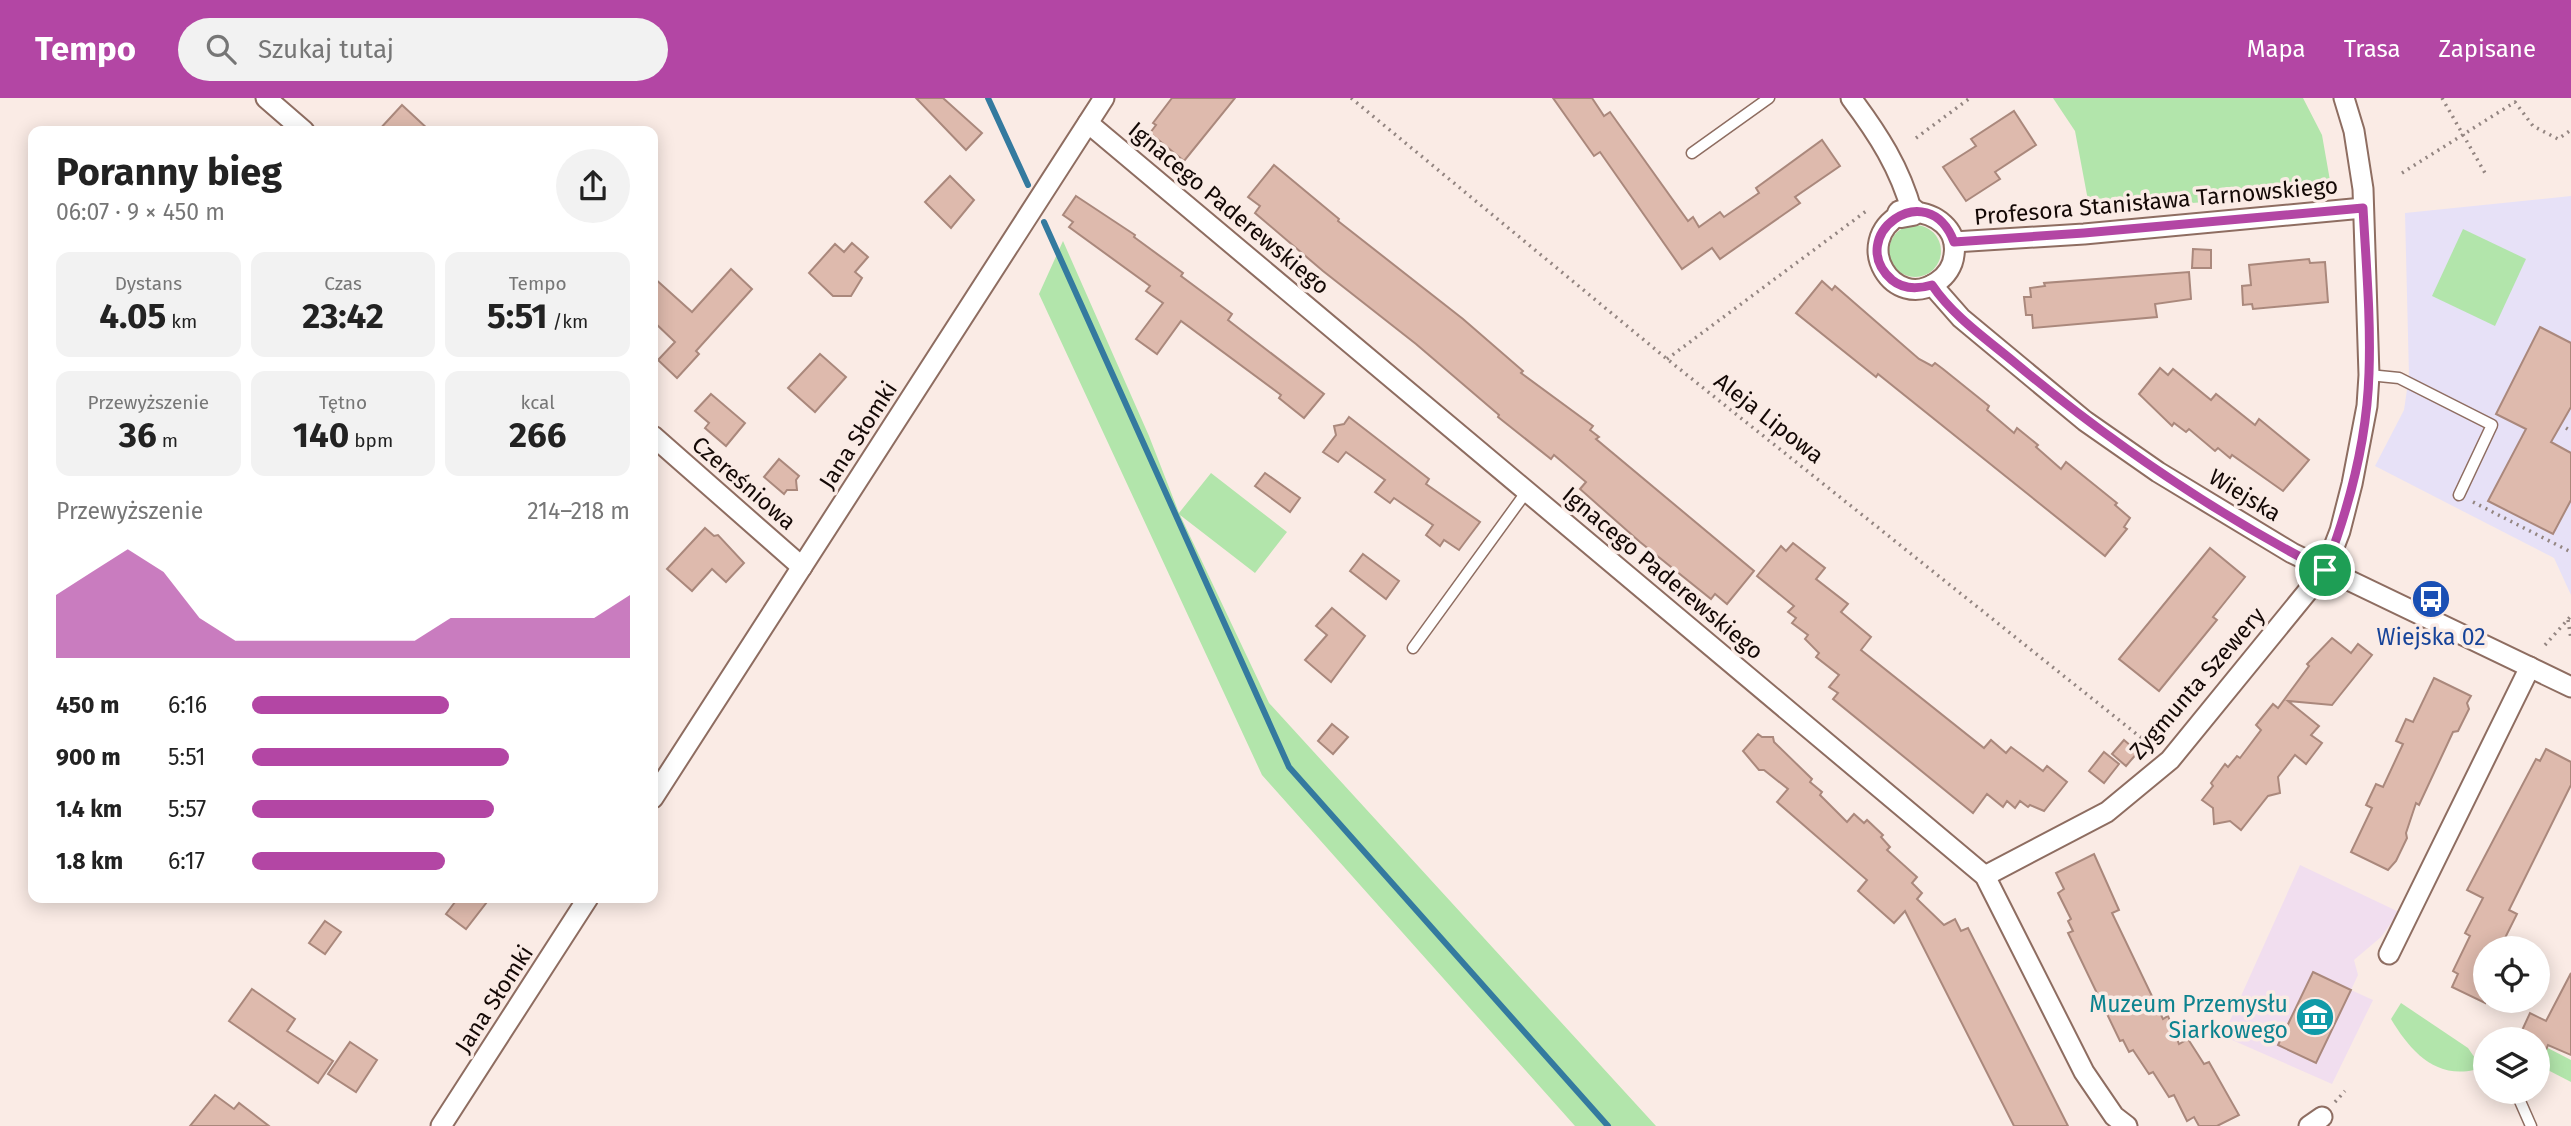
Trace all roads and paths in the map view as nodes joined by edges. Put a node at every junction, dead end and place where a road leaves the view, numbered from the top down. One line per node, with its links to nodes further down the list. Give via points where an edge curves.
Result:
1 (266, 98): 11 (street)
2 (1104, 98): 10 (street, Jana Słomki)
3 (1351, 98): 23 (path, Aleja Lipowa)
4 (1769, 98): 15 (lane)
5 (1851, 98): 20 (street, via 1891,155 1904,183)
6 (1970, 98): 14 (path)
7 (2344, 98): 18 (street, Zygmunta Szewery, via 2354,131)
8 (2442, 98): 13 (path)
9 (2514, 100): 12 (path, via 2533,126 2557,139); 13 (path)
10 (1088, 122): 26 (street, Ignacego Paderewskiego); 29 (street, Jana Słomki)
11 (298, 126)
12 (2571, 130)
13 (2464, 135): 16 (path); 17 (path)
14 (1916, 138)
15 (1692, 153)
16 (2402, 173)
17 (2485, 173)
18 (2363, 208): 21 (street, Profesora Stanisława Tarnowskiego); 24 (street, Zygmunta Szewery)
19 (1869, 209): 23 (path)
20 (1907, 213): 21 (street, via 1924,212 1943,222); 22 (street, via 1884,228 1877,249 1879,262 1895,283 1920,289)
21 (1954, 242): 22 (street, via 1951,267)
22 (1932, 285): 30 (street, Wiejska, via 1961,318 2085,421 2158,472)
23 (1667, 359): 37 (path, Aleja Lipowa)
24 (2369, 375): 27 (lane, via 2399,379 2492,425); 30 (street, Zygmunta Szewery, via 2352,484)
25 (658, 440): 29 (street, Czereśniowa)
26 (1528, 490): 34 (lane); 39 (street, Ignacego Paderewskiego)
27 (2459, 495): 28 (path)
28 (2571, 552)
29 (802, 567): 38 (street, Jana Słomki)
30 (2325, 570): 35 (street, Wiejska); 37 (street, Zygmunta Szewery)
31 (2569, 618): 32 (path); 33 (path)
32 (2571, 639)
33 (2545, 645)
34 (1413, 648)
35 (2530, 667): 36 (street, Wiejska); 41 (street)
36 (2571, 687)
37 (2170, 760): 39 (street, Zygmunta Szewery, via 2107,812)
38 (658, 790)
39 (1984, 876): 44 (street, Ignacego Paderewskiego, via 2079,1062 2115,1116)
40 (585, 903): 43 (street, Jana Słomki)
41 (2389, 954)
42 (2521, 1104): 45 (lane)
43 (441, 1126)
44 (2127, 1126)
45 (2531, 1126)

